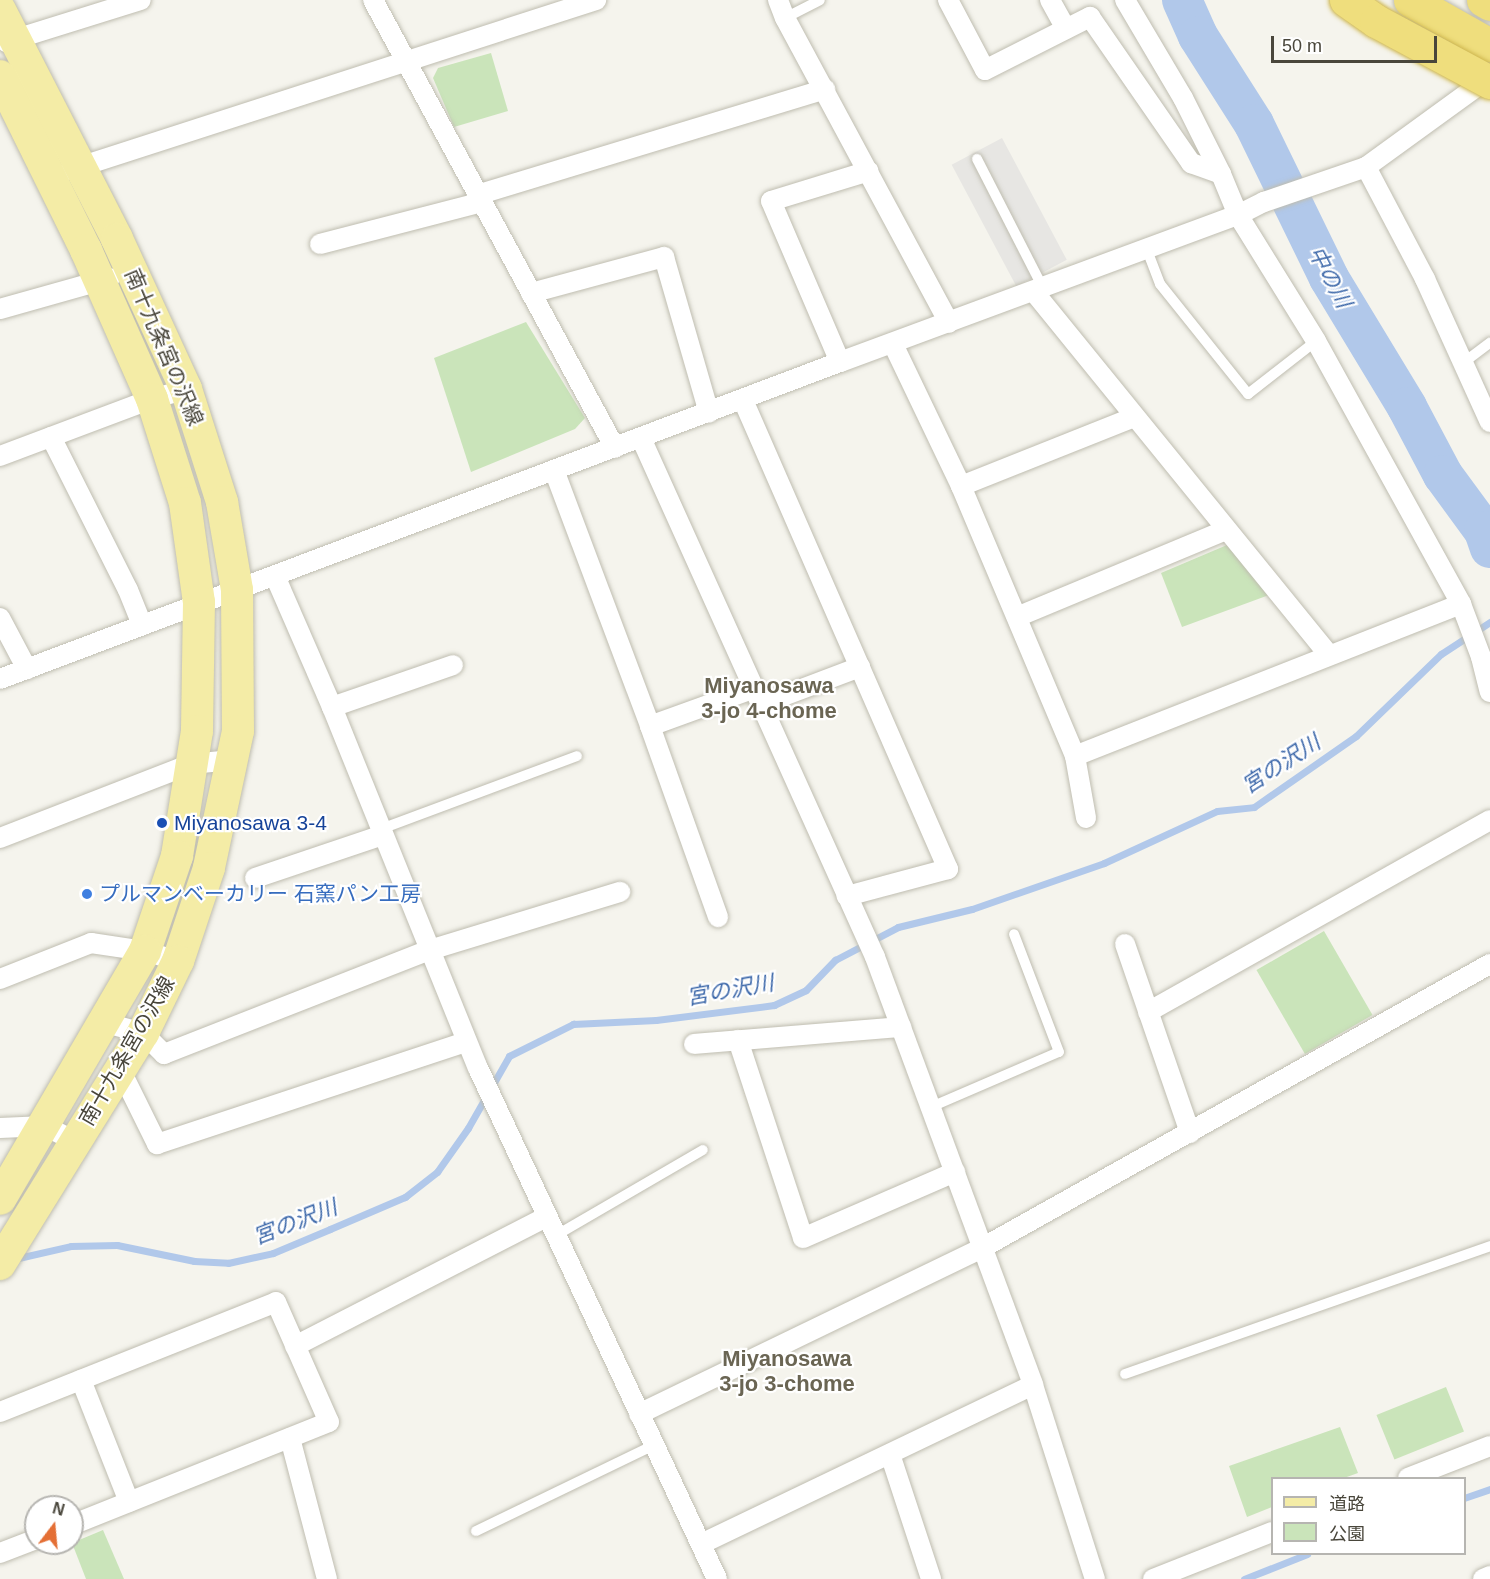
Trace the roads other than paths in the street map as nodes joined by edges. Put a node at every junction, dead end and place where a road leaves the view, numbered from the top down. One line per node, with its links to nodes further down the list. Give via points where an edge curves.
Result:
1 (141, 0): 16 (street)
2 (373, 0): 18 (street)
3 (596, 0): 18 (street)
4 (820, 0): 12 (lane)
5 (948, 0): 15 (street, via 985,70)
6 (1050, 0): 15 (street)
7 (1125, 0): 29 (street, via 1183,98)
8 (1346, 0): 14 (highway, bridge)
9 (1410, 0): 17 (highway)
10 (1483, 0): 11 (highway)
11 (1490, 3)
12 (782, 9): 22 (street)
13 (0, 10): 16 (main road, 南十九条宮の沢線)
14 (1376, 21): 21 (highway, bridge); 23 (highway, bridge)
15 (1066, 29): 29 (street, via 1090,17 1191,163)
16 (8, 42): 26 (main road, 南十九条宮の沢線)
17 (1490, 45)
18 (408, 60): 26 (street); 31 (street)
19 (0, 76): 24 (main road, 南十九条宮の沢線)
20 (1490, 76): 27 (street)
21 (1490, 82)
22 (825, 89): 28 (street); 31 (street)
23 (1490, 100)
24 (8, 112): 30 (main road, 南十九条宮の沢線)
25 (977, 159): 37 (lane)
26 (80, 167): 30 (street); 35 (main road, 南十九条宮の沢線)
27 (1366, 167): 32 (street, via 1264,202); 45 (street, via 1425,279)
28 (869, 171): 40 (street); 44 (street, via 771,201)
29 (1221, 174): 32 (street)
30 (50, 177): 36 (main road, 南十九条宮の沢線)
31 (480, 199): 33 (street); 38 (street)
32 (1238, 215): 34 (street); 41 (street)
33 (320, 244)
34 (1147, 250): 37 (street); 41 (lane, via 1160,284 1248,394)
35 (132, 272): 36 (street); 46 (main road, 南十九条宮の沢線)
36 (99, 281): 39 (street); 47 (main road, 南十九条宮の沢線)
37 (1039, 290): 40 (street); 50 (street)
38 (531, 293): 49 (street, via 664,257); 54 (street)
39 (0, 309)
40 (949, 323): 42 (street)
41 (1316, 341): 62 (street)
42 (893, 344): 44 (street); 57 (street)
43 (1490, 344): 45 (lane)
44 (840, 362): 48 (street)
45 (1463, 363): 51 (street)
46 (186, 389): 47 (street); 60 (main road, 南十九条宮の沢線, via 222,502)
47 (152, 399): 52 (street); 61 (main road, 南十九条宮の沢線, via 185,503)
48 (743, 400): 49 (street); 68 (street)
49 (709, 413): 53 (street)
50 (1134, 417): 57 (street); 58 (street)
51 (1490, 422)
52 (51, 437): 55 (street); 65 (street)
53 (641, 438): 54 (street); 72 (street)
54 (615, 448): 56 (street)
55 (0, 456)
56 (554, 470): 59 (street); 74 (street)
57 (961, 486): 63 (street)
58 (1226, 530): 63 (street); 66 (street)
59 (275, 576): 60 (street); 73 (street)
60 (237, 590): 61 (street); 77 (main road, 南十九条宮の沢線, via 238,731)
61 (199, 602): 65 (street); 78 (main road, 南十九条宮の沢線, via 197,730)
62 (1462, 607): 66 (street); 71 (street, via 1482,657)
63 (1017, 617): 76 (street)
64 (0, 618): 69 (street)
65 (142, 625): 69 (street)
66 (1328, 654): 76 (street)
67 (453, 665): 73 (street)
68 (860, 667): 72 (street); 85 (street, via 948,869)
69 (27, 669): 70 (street)
70 (0, 679)
71 (1490, 692)
72 (759, 696): 74 (street); 85 (street)
73 (332, 707): 81 (street)
74 (650, 726): 86 (street)
75 (577, 756): 81 (lane)
76 (1075, 756): 79 (street)
77 (232, 760): 78 (street); 91 (main road, 南十九条宮の沢線, via 209,867)
78 (191, 764): 82 (street); 90 (main road, 南十九条宮の沢線, via 177,856)
79 (1086, 818)
80 (1490, 820): 94 (street)
81 (382, 832): 83 (street); 89 (street)
82 (0, 838)
83 (255, 878)
84 (620, 892): 89 (street)
85 (847, 896): 96 (street)
86 (718, 917)
87 (1014, 934): 102 (lane, via 1059,1052)
88 (1125, 944): 94 (street)
89 (430, 950): 97 (street, via 164,1054); 99 (street)
90 (145, 951): 91 (street); 93 (street, via 91,943); 95 (main road, 南十九条宮の沢線)
91 (178, 961): 97 (main road, 南十九条宮の沢線)
92 (1490, 964): 105 (street)
93 (0, 979)
94 (1148, 1012): 105 (street)
95 (106, 1023): 97 (street); 103 (main road, 南十九条宮の沢線)
96 (901, 1027): 98 (street); 102 (street)
97 (143, 1033): 101 (main road, 南十九条宮の沢線)
98 (738, 1040): 100 (street); 108 (street, via 803,1238)
99 (466, 1041): 101 (street, via 157,1144); 110 (street)
100 (694, 1044)
101 (120, 1070): 106 (main road, 南十九条宮の沢線)
102 (931, 1107): 108 (street)
103 (45, 1126): 104 (street); 106 (street); 109 (main road, 南十九条宮の沢線)
104 (0, 1128)
105 (1190, 1133): 113 (street)
106 (75, 1141): 114 (main road, 南十九条宮の沢線)
107 (703, 1150): 111 (lane)
108 (955, 1172): 113 (street)
109 (0, 1199)
110 (546, 1217): 111 (street); 115 (street)
111 (555, 1236): 120 (street)
112 (1490, 1246): 116 (lane)
113 (982, 1248): 118 (street); 120 (street)
114 (5, 1255)
115 (295, 1346): 117 (street, via 276,1302); 121 (street, via 329,1422)
116 (1125, 1374)
117 (81, 1380): 119 (street); 126 (street)
118 (1033, 1385): 124 (street); 137 (street)
119 (0, 1412)
120 (639, 1414): 122 (street)
121 (290, 1438): 126 (street); 134 (street)
122 (654, 1445): 128 (lane); 131 (street)
123 (1490, 1446): 125 (street)
124 (890, 1454): 131 (street); 136 (street)
125 (1413, 1477)
126 (129, 1502): 127 (street)
127 (84, 1520)
128 (476, 1531)
129 (1271, 1532): 138 (street)
130 (24, 1544): 132 (street)
131 (701, 1544): 135 (street)
132 (0, 1553)
133 (1490, 1576): 139 (street)
134 (325, 1578)
135 (717, 1579)
136 (931, 1579)
137 (1095, 1579)
138 (1153, 1579)
139 (1483, 1579)

